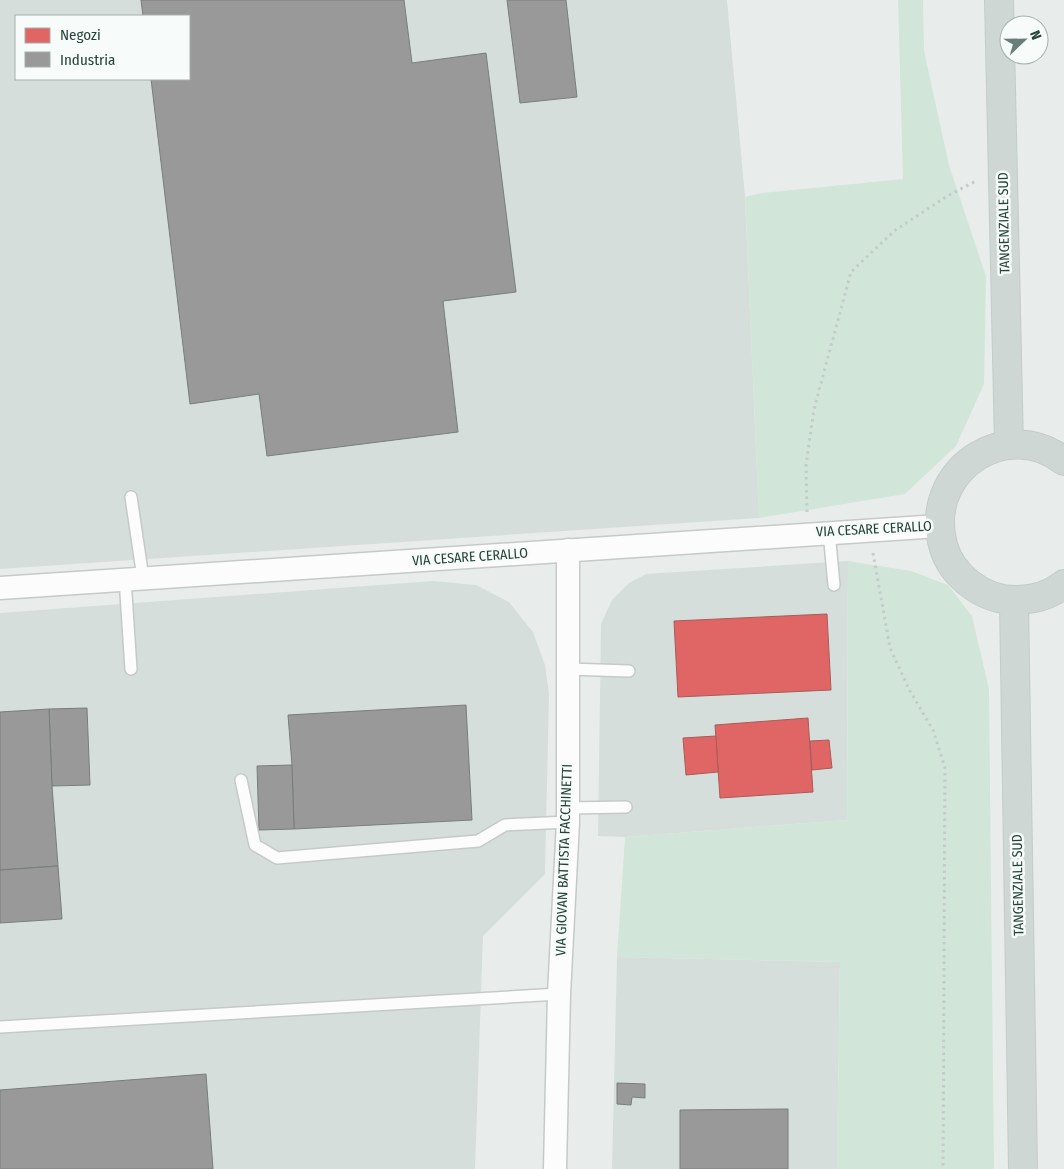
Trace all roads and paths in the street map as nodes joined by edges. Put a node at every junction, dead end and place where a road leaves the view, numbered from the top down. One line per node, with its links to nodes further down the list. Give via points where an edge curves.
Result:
1 (999, 0): 2 (main road, TANGENZIALE SUD)
2 (1003, 166): 3 (main road, TANGENZIALE SUD); 8 (path, via 949,195 894,231 851,272 814,409 806,465)
3 (1009, 445): 4 (main road, via 1042,449); 6 (main road, via 992,448 977,456 953,478 940,509)
4 (1064, 462)
5 (131, 498): 10 (lane)
6 (939, 526): 7 (street, VIA CESARE CERALLO); 14 (main road, via 947,557 968,583 998,598)
7 (868, 530): 8 (street, VIA CESARE CERALLO); 24 (path, via 890,648 933,730 945,768)
8 (819, 533): 9 (street, VIA CESARE CERALLO); 12 (lane)
9 (568, 550): 10 (street, VIA CESARE CERALLO); 16 (street, VIA GIOVAN BATTISTA FACCHINETTI)
10 (134, 579): 13 (street, VIA CESARE CERALLO); 15 (lane)
11 (1064, 584): 14 (main road, via 1047,594)
12 (834, 585)
13 (0, 588)
14 (1014, 600): 25 (main road, TANGENZIALE SUD)
15 (131, 669)
16 (568, 669): 17 (lane); 20 (street, VIA GIOVAN BATTISTA FACCHINETTI)
17 (629, 671)
18 (242, 780): 20 (lane, via 255,845 277,858 478,841 505,825)
19 (626, 807): 20 (lane)
20 (568, 815): 21 (street, VIA GIOVAN BATTISTA FACCHINETTI)
21 (559, 994): 22 (lane); 23 (street, VIA GIOVAN BATTISTA FACCHINETTI)
22 (0, 1026)
23 (555, 1169)
24 (943, 1169)
25 (1023, 1169)

